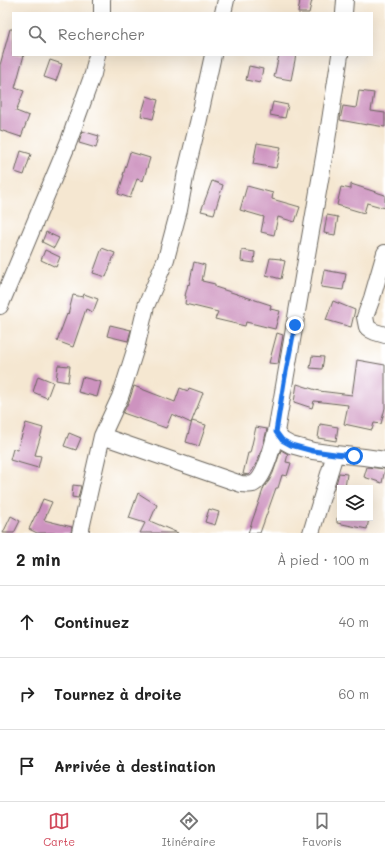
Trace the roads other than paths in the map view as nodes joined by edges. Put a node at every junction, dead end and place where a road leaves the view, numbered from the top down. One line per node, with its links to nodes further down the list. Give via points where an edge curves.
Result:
1 (102, 0): 4 (street)
2 (226, 0): 5 (street)
3 (345, 0): 6 (street)
4 (102, 12)
5 (223, 12)
6 (344, 12)
7 (97, 56): 11 (street, via 69,141)
8 (213, 56): 14 (street, via 166,259 146,306 120,397)
9 (340, 56): 13 (street)
10 (385, 253): 12 (street, via 365,317 367,327)
11 (0, 306)
12 (385, 335)
13 (276, 432): 14 (street, via 262,474 258,481 249,485); 15 (street, via 282,440 291,445)
14 (102, 436): 17 (street)
15 (335, 454): 16 (street); 18 (street)
16 (385, 458)
17 (80, 533)
18 (311, 533)

